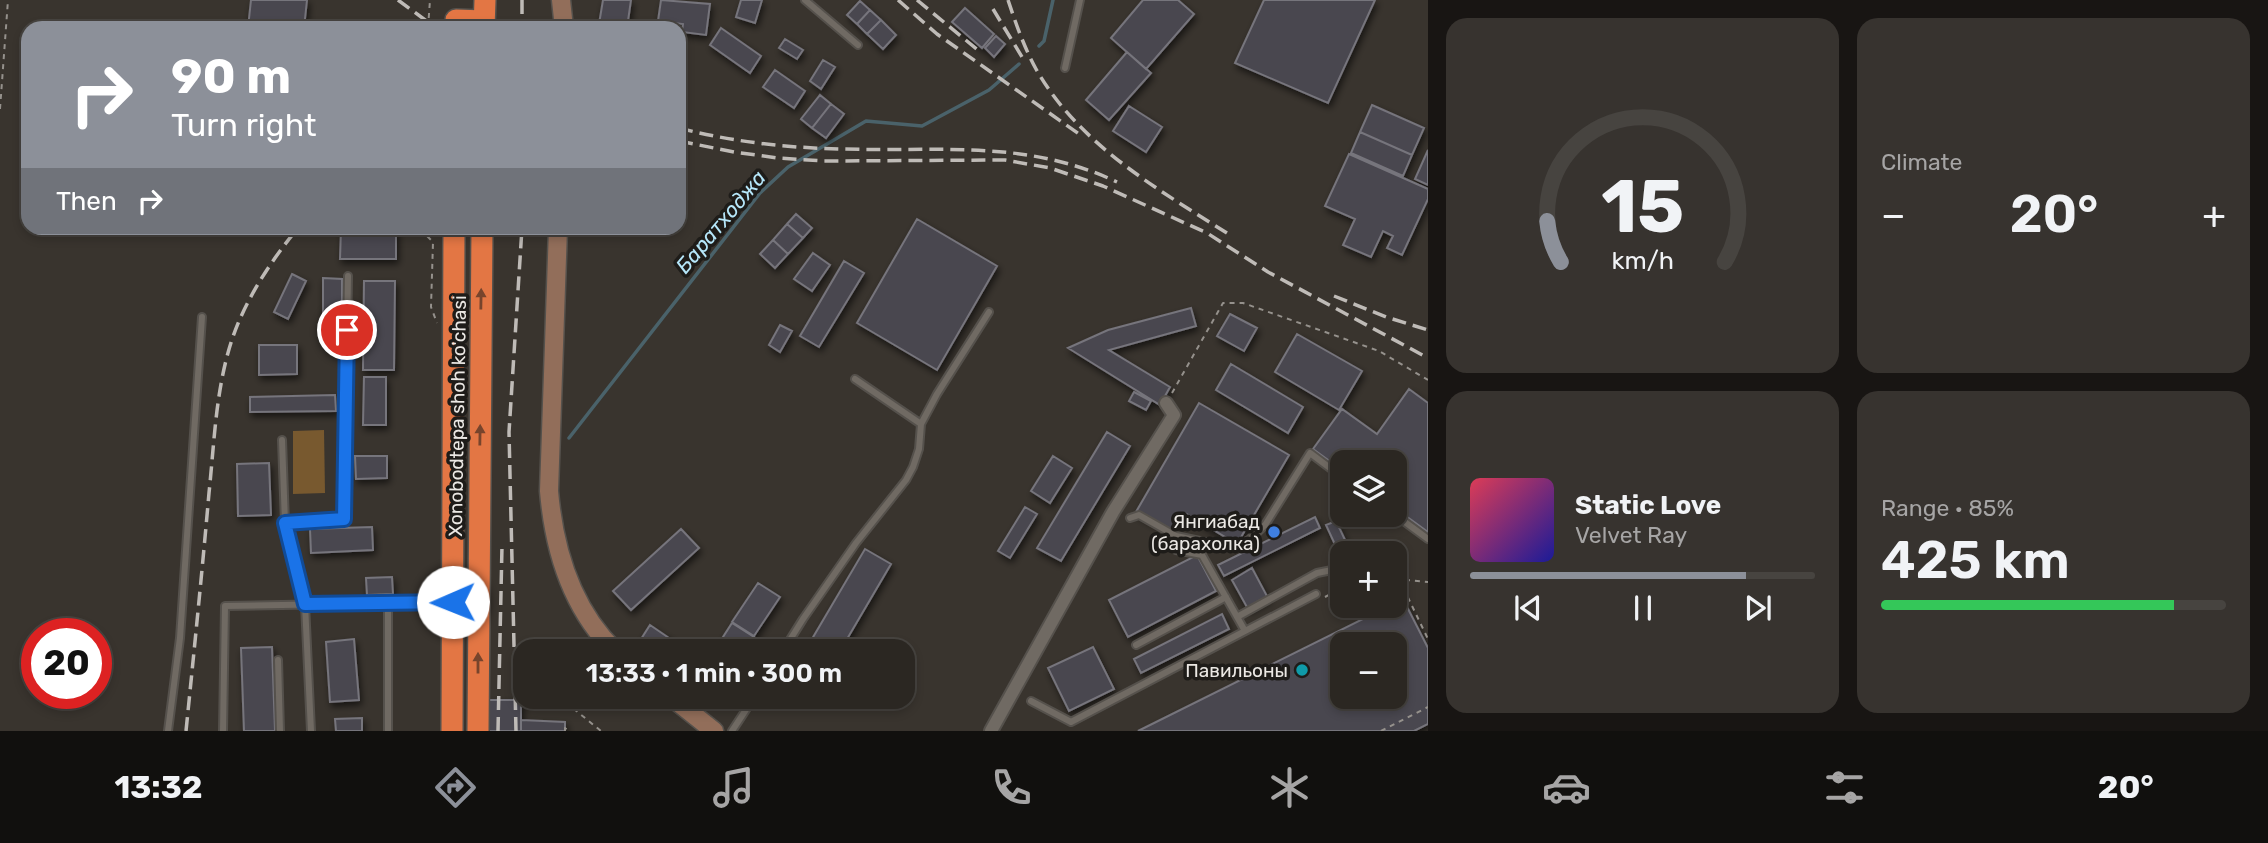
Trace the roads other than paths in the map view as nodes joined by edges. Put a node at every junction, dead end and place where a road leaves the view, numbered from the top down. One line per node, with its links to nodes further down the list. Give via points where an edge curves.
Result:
1 (485, 0): 5 (highway)
2 (561, 0): 6 (street)
3 (805, 0): 7 (lane)
4 (1080, 0): 8 (lane)
5 (484, 21)
6 (563, 21)
7 (858, 45)
8 (1065, 68)
9 (452, 235): 28 (highway, Xonobodtepa shoh ko'chasi)
10 (482, 235): 47 (highway, Xonobodtepa shoh ko'chasi, one-way to 10)
11 (558, 235): 33 (street, via 551,512 561,560 577,598)
12 (348, 276): 21 (lane, via 344,519)
13 (989, 312): 17 (lane)
14 (202, 317): 41 (lane, via 180,638)
15 (855, 379): 17 (lane)
16 (1167, 403): 49 (street, via 1174,415 1113,512)
17 (921, 424): 34 (lane, via 919,450 906,480)
18 (282, 440): 21 (lane)
19 (1330, 468): 20 (lane, via 1310,453 1265,525 1233,548 1176,536 1139,514)
20 (1130, 518)
21 (285, 523): 30 (lane)
22 (1407, 524): 23 (lane)
23 (1428, 539)
24 (1176, 550): 27 (lane, via 1202,555)
25 (1330, 570): 31 (lane)
26 (1316, 594): 32 (lane)
27 (1226, 597): 31 (lane); 35 (lane)
28 (453, 602): 29 (lane); 46 (highway, Xonobodtepa shoh ko'chasi)
29 (388, 603): 30 (lane); 45 (lane)
30 (305, 604): 42 (lane, via 225,606); 44 (lane)
31 (1237, 617): 32 (lane)
32 (1245, 631): 37 (lane, via 1071,722)
33 (604, 639)
34 (790, 639)
35 (1136, 645)
36 (278, 660): 43 (lane)
37 (1031, 701)
38 (686, 709): 40 (street)
39 (746, 709): 48 (lane)
40 (712, 730)
41 (169, 731)
42 (223, 731)
43 (280, 731)
44 (312, 731)
45 (388, 731)
46 (452, 731)
47 (478, 731)
48 (732, 731)
49 (991, 731)

